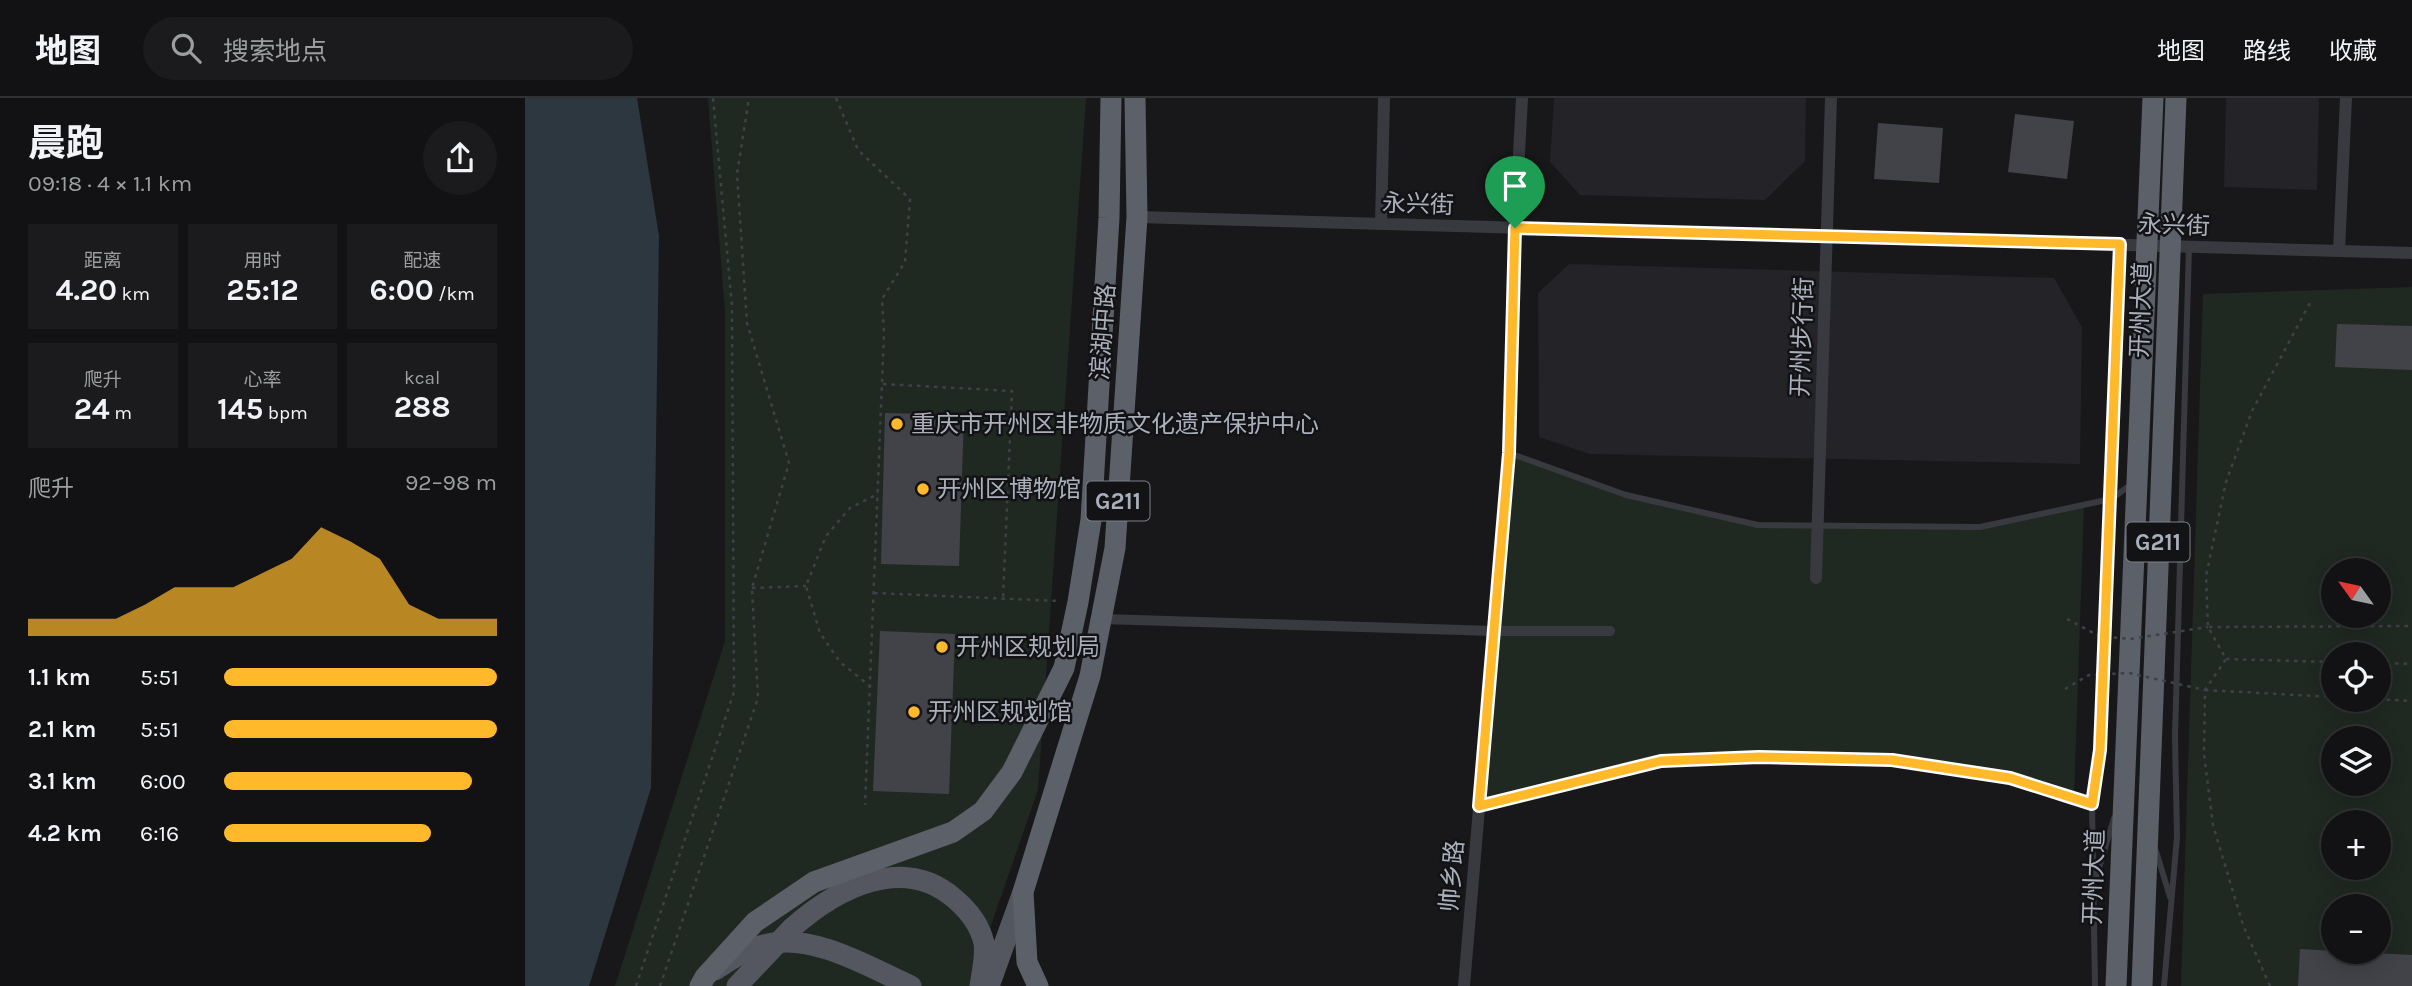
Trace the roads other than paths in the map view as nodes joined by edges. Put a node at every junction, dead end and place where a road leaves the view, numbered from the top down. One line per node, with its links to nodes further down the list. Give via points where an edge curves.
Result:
1 (1111, 98): 33 (highway, 滨湖中路 / G211, via 1091,520 1063,668 1012,772 983,811 953,832 814,882 755,922)
2 (1135, 98): 9 (highway, 滨湖中路 / G211)
3 (1384, 98): 10 (street)
4 (1522, 98): 11 (street, 帅乡路)
5 (1831, 98): 12 (street, 开州步行街)
6 (2153, 98): 14 (highway, 开州大道 / G211)
7 (2176, 98): 15 (highway, 开州大道 / G211)
8 (2346, 98): 16 (street)
9 (1137, 217): 10 (street, 永兴街); 23 (highway, 滨湖中路 / G211, via 1115,548)
10 (1381, 224): 11 (street, 永兴街)
11 (1515, 228): 12 (street, 永兴街); 18 (street, 帅乡路)
12 (1825, 236): 13 (street, 永兴街); 21 (street, 开州步行街)
13 (2120, 244): 14 (street, 永兴街); 20 (lane)
14 (2147, 245): 15 (street, 永兴街); 19 (highway, 开州大道 / G211)
15 (2179, 246): 16 (street, 永兴街); 29 (highway, 开州大道 / G211); 32 (lane, via 2177,837)
16 (2339, 250): 17 (street, 永兴街)
17 (2412, 253)
18 (1509, 453): 21 (lane, via 1626,495 1758,525); 24 (street, 帅乡路)
19 (2137, 481): 20 (lane); 26 (highway, 开州大道 / G211)
20 (2111, 499): 21 (lane, via 1980,527); 27 (lane, via 2100,750)
21 (1817, 526): 22 (street, 开州步行街)
22 (1816, 578)
23 (1103, 619): 24 (street); 31 (highway, 滨湖中路 / G211, via 1090,676)
24 (1494, 631): 25 (street); 28 (street, 帅乡路)
25 (1610, 631)
26 (2124, 786): 30 (lane); 41 (highway, 开州大道 / G211)
27 (2092, 804): 28 (lane, via 2010,778 1892,760 1759,757 1661,761); 30 (lane)
28 (1479, 806): 39 (street, 帅乡路)
29 (2148, 824): 32 (lane); 42 (highway, 开州大道 / G211)
30 (2094, 886): 40 (lane)
31 (1023, 892): 37 (main road); 38 (highway, G211, via 1027,962)
32 (2172, 902): 43 (lane)
33 (702, 981): 35 (main road, via 745,951 771,943 796,943 822,948)
34 (737, 986): 36 (main road, bridge, via 813,909 862,884 892,877 918,878 946,891 967,909 984,945)
35 (911, 986)
36 (981, 986)
37 (989, 986)
38 (1038, 986)
39 (1464, 986)
40 (2095, 986)
41 (2116, 986)
42 (2142, 986)
43 (2164, 986)

